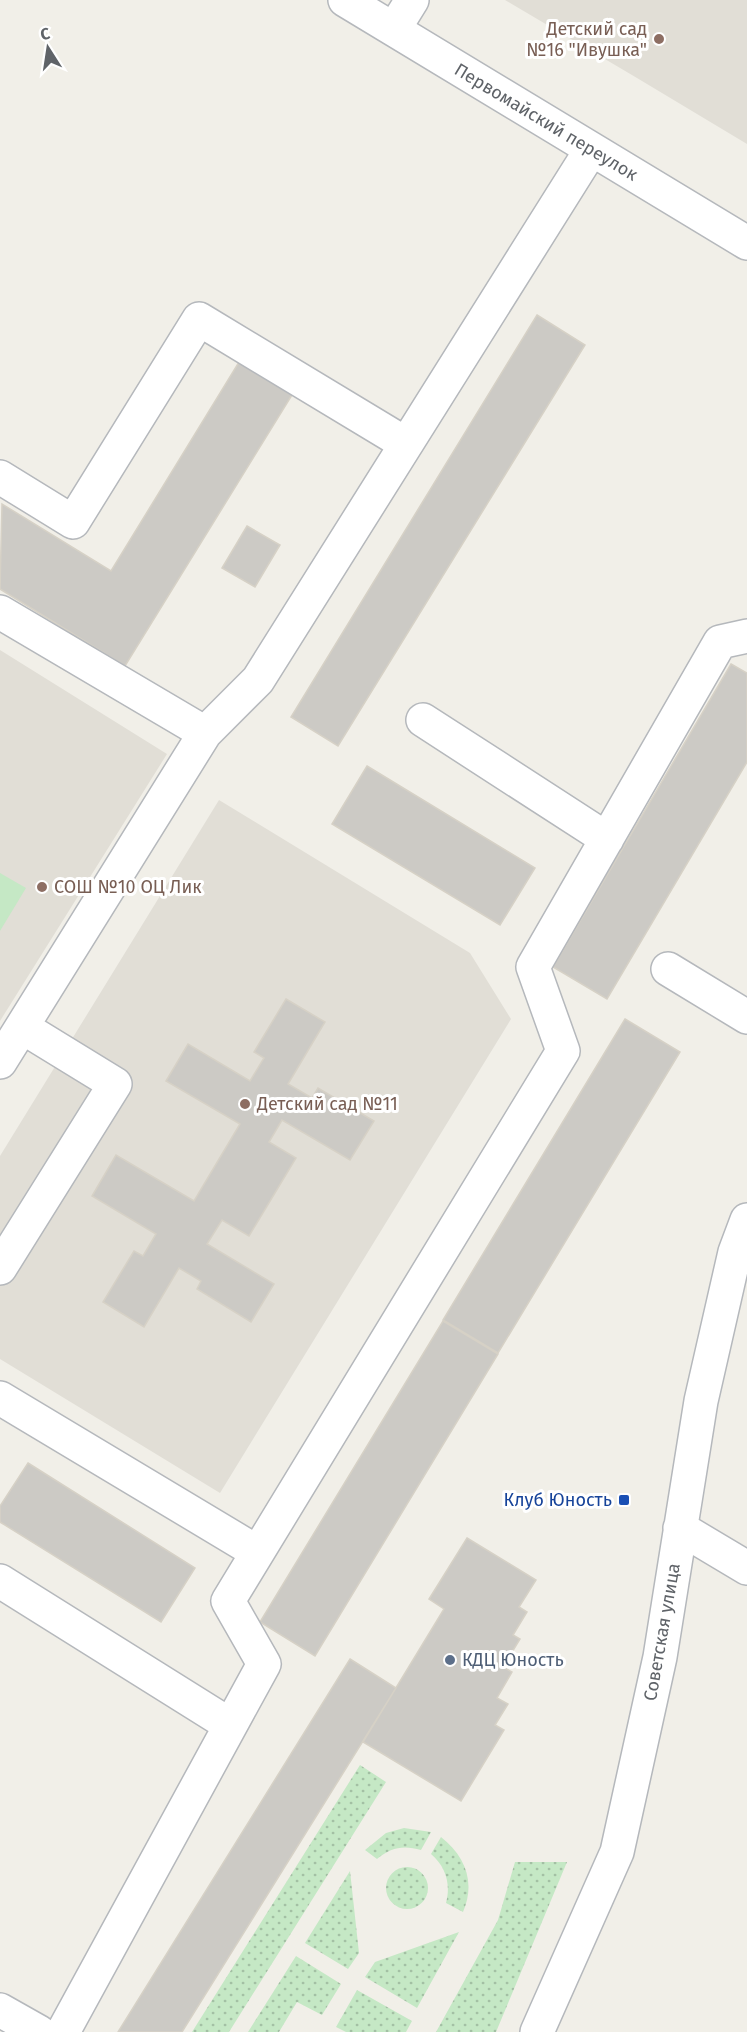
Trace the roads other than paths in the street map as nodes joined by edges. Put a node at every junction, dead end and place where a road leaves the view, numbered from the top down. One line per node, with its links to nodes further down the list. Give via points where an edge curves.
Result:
1 (345, 0): 3 (street, Первомайский переулок)
2 (412, 0): 3 (street)
3 (394, 29): 4 (street, Первомайский переулок)
4 (591, 150): 5 (street, Первомайский переулок); 6 (street)
5 (747, 243)
6 (406, 444): 7 (street, via 199,319 73,522); 11 (street, via 258,680)
7 (0, 477)
8 (0, 612): 11 (street)
9 (747, 636): 12 (street, via 720,642)
10 (423, 720): 12 (street)
11 (205, 733): 15 (street)
12 (607, 839): 22 (street, via 533,967 563,1051)
13 (668, 969): 14 (street)
14 (747, 1017)
15 (22, 1027): 16 (street); 19 (street, via 115,1084)
16 (0, 1062)
17 (747, 1220): 18 (street, Советская улица)
18 (741, 1255): 21 (street, Советская улица, via 701,1401)
19 (0, 1268)
20 (0, 1398): 22 (street)
21 (680, 1528): 23 (street); 29 (street, Советская улица, via 660,1657 617,1852)
22 (257, 1552): 25 (street, via 228,1601 264,1664)
23 (747, 1568)
24 (0, 1581): 25 (street)
25 (230, 1725): 28 (street)
26 (0, 2010): 27 (street)
27 (39, 2032)
28 (63, 2032)
29 (537, 2032)

